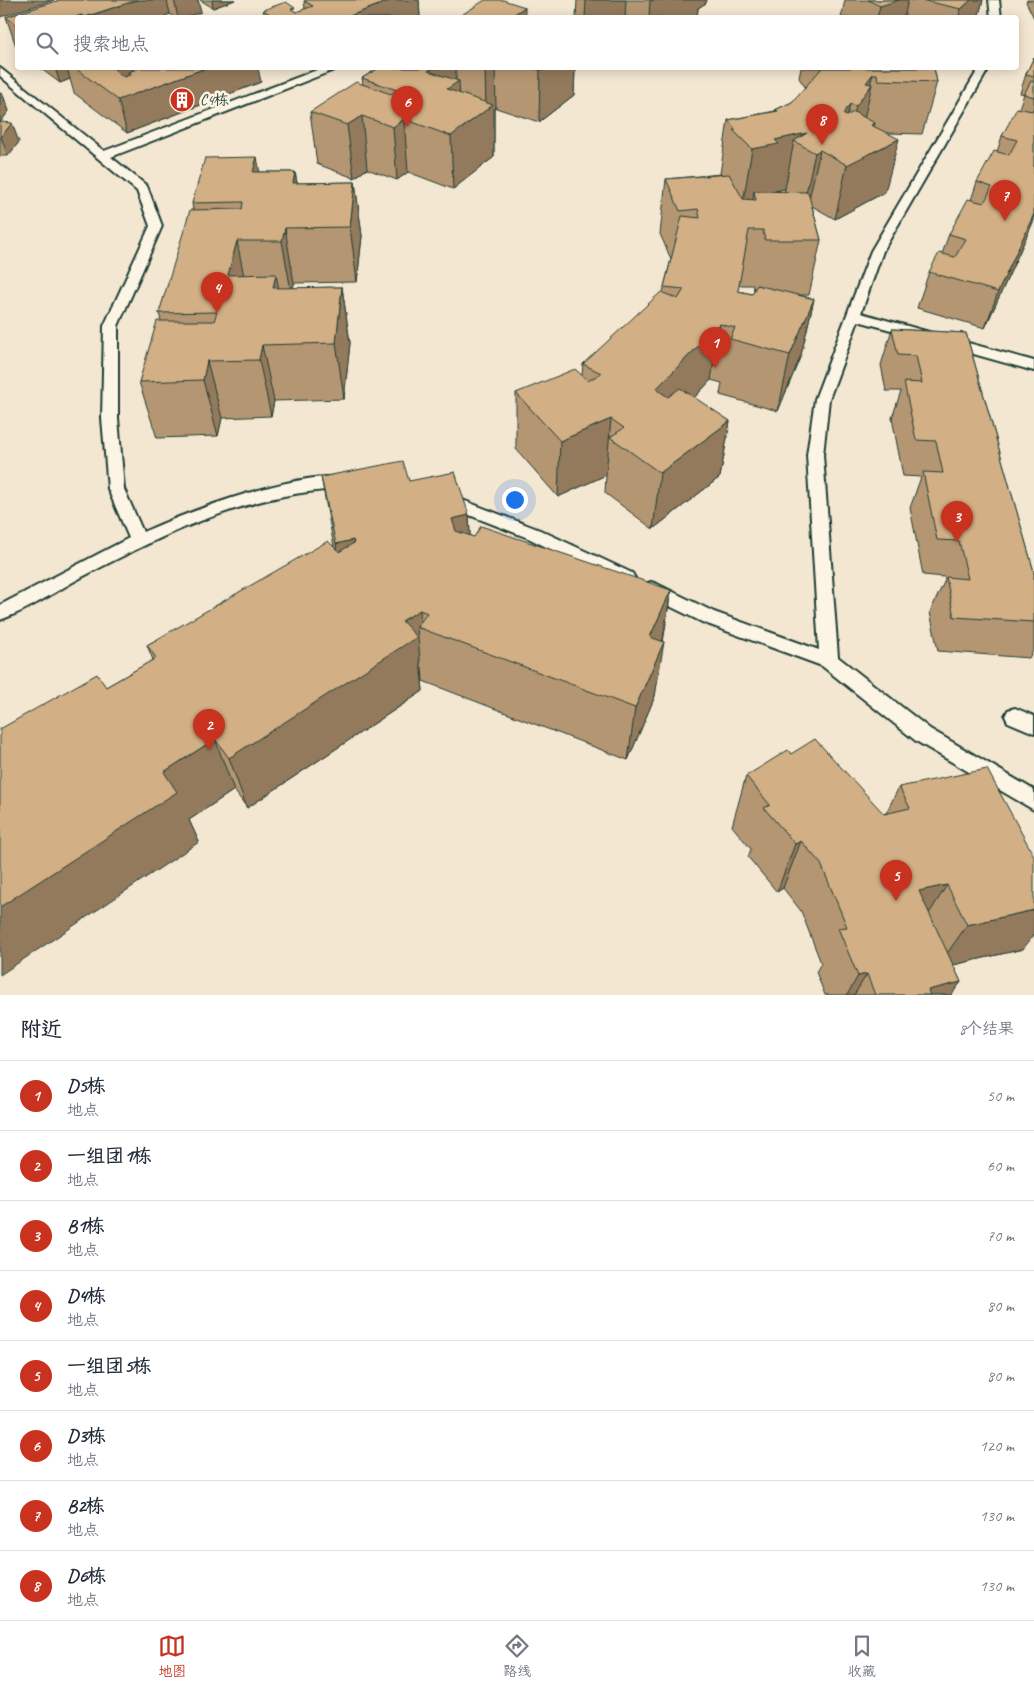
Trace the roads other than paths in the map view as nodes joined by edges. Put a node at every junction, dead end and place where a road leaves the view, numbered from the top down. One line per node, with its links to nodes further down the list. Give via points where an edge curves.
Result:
1 (994, 0): 2 (lane)
2 (996, 15)
3 (325, 70): 6 (lane)
4 (983, 70): 7 (lane, via 877,251)
5 (0, 71): 6 (lane)
6 (103, 156): 11 (lane, via 143,189 156,226 111,326 110,418 116,489)
7 (854, 316): 8 (lane); 13 (lane, via 822,399 815,455)
8 (1034, 366)
9 (360, 484): 11 (lane, via 320,483 240,500)
10 (435, 497): 13 (lane, via 534,534 708,617)
11 (138, 539): 12 (lane)
12 (0, 613)
13 (830, 661): 16 (lane, via 924,734)
14 (1014, 716): 15 (lane)
15 (1034, 725)
16 (1034, 801)

